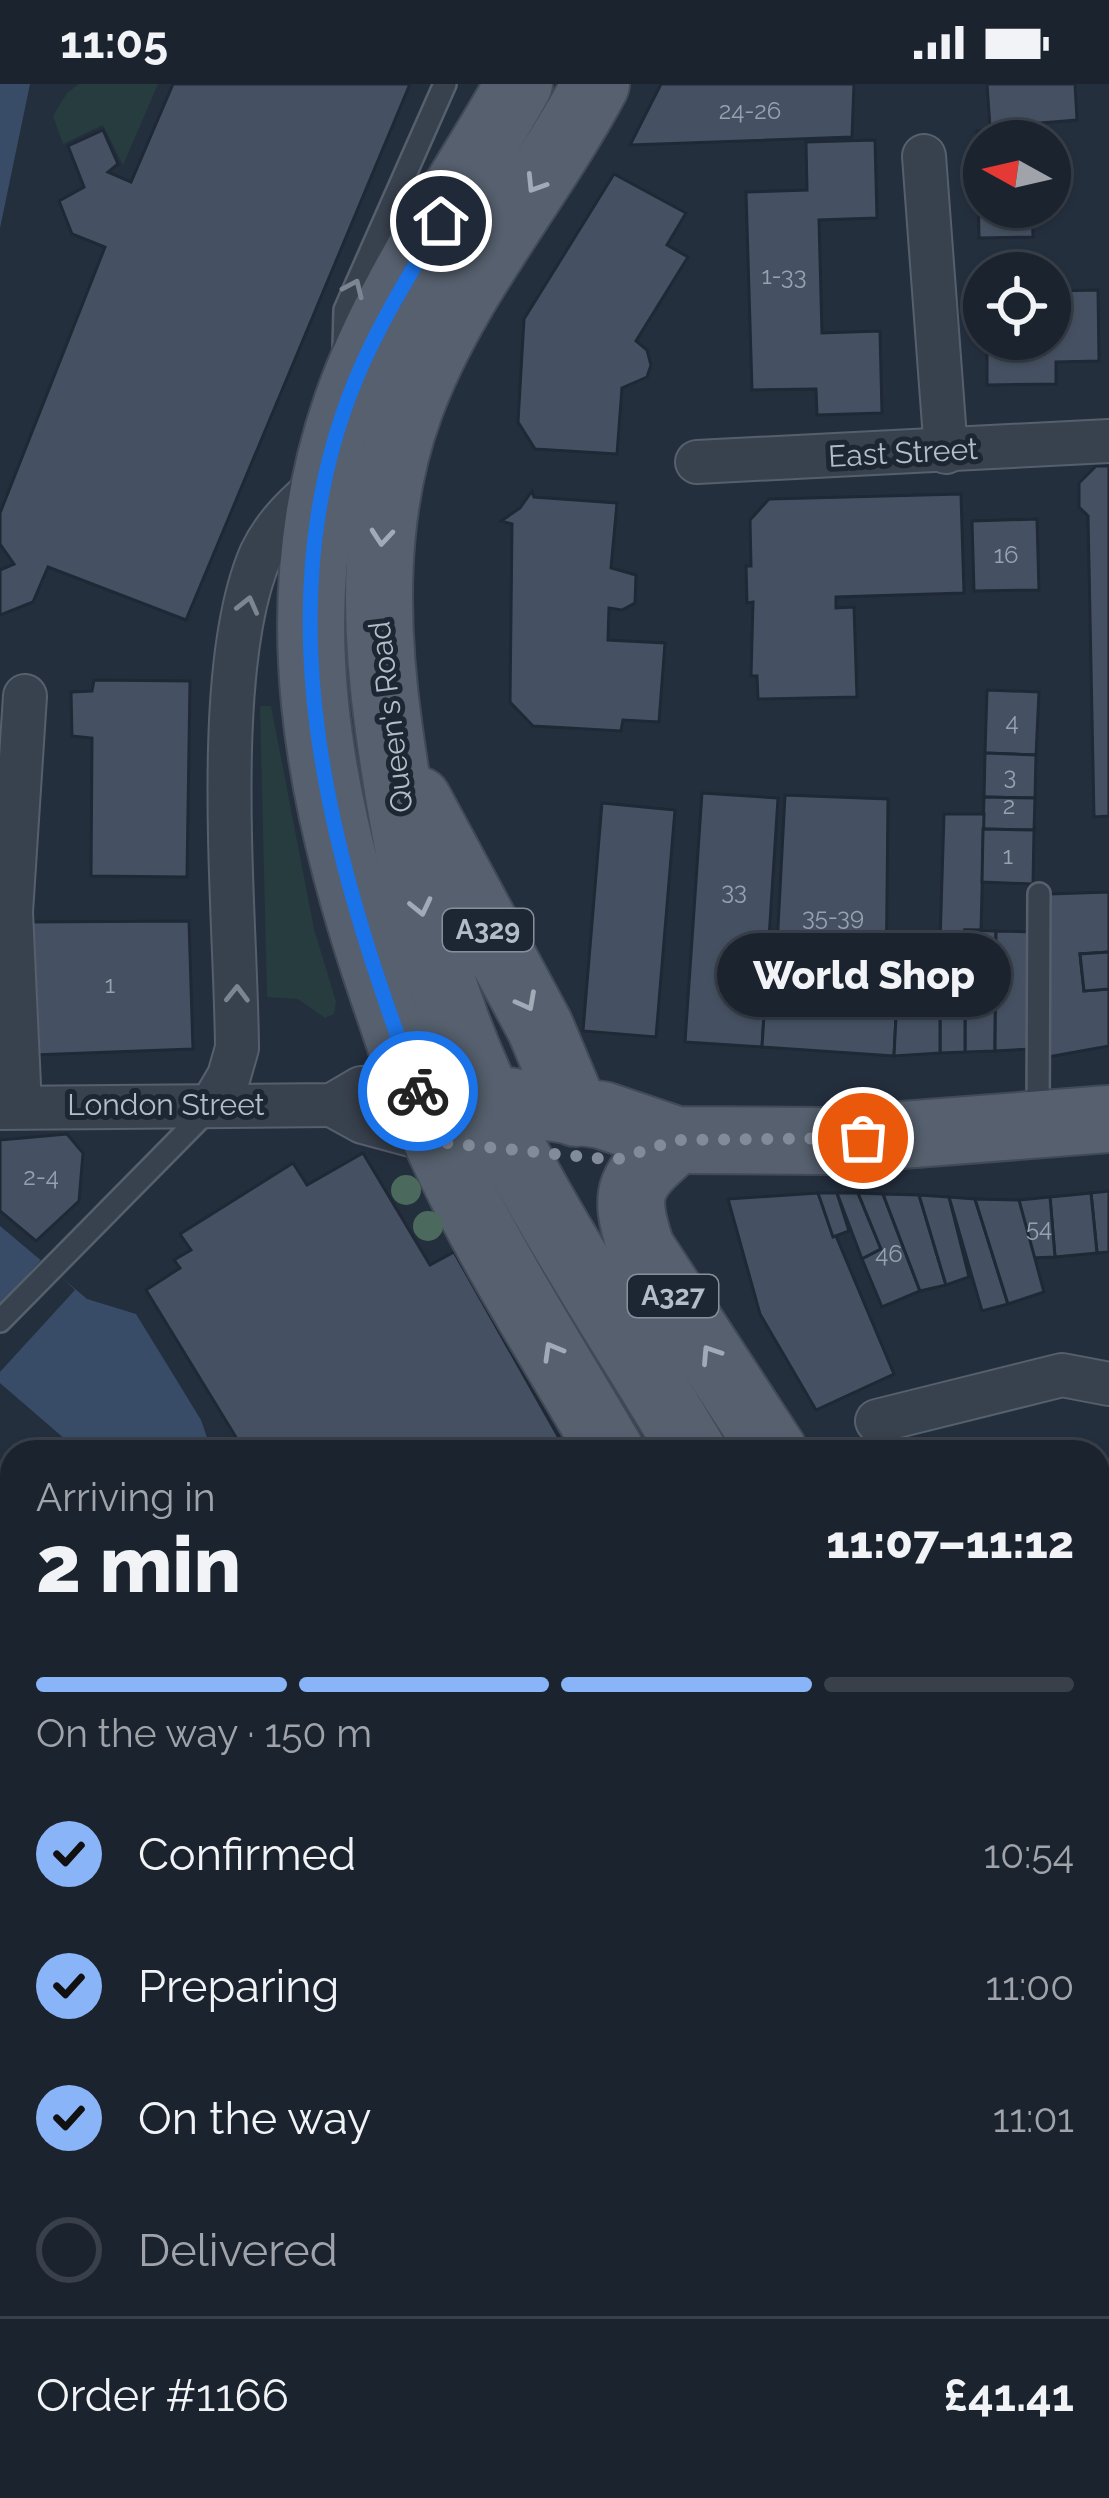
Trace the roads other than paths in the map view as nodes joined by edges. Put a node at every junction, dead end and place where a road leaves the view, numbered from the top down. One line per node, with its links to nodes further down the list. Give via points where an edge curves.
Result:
1 (445, 84): 4 (lane, one-way to 1, via 345,310)
2 (539, 93): 4 (main road, Queen's Road / A329, via 380,328); 10 (main road, Queen's Road / A329, one-way to 10, via 464,300 409,410 387,496 377,623)
3 (924, 156): 6 (street)
4 (347, 403): 8 (main road, Queen's Road / A329)
5 (1109, 441): 6 (street, East Street)
6 (946, 452): 7 (street, East Street)
7 (698, 462)
8 (327, 478): 12 (street, one-way to 8, via 237,1048 232,747 240,637 274,531); 16 (main road, Queen's Road / A329, via 309,620 323,786 369,953)
9 (26, 696): 14 (street, via 11,912)
10 (392, 751): 15 (main road, A329, one-way to 15, via 540,1027); 18 (main road, Queen's Road / A329, one-way to 18, via 432,952)
11 (1039, 895): 19 (lane)
12 (212, 1105): 13 (street, London Street); 14 (street, London Street); 21 (lane)
13 (332, 1105): 16 (street, London Street, via 363,1122); 16 (street, London Street, via 361,1088)
14 (10, 1107)
15 (576, 1113): 18 (main road, London Street); 20 (main road, London Street)
16 (426, 1114): 18 (main road, London Street); 24 (main road, A329, one-way to 16, via 491,1249)
17 (1109, 1119): 19 (main road, London Street)
18 (506, 1125): 20 (main road, London Street, via 615,1160); 25 (main road, A329)
19 (1038, 1125): 20 (main road, London Street, via 824,1141)
20 (676, 1140): 26 (main road, A327, one-way to 20, via 629,1216 629,1192 641,1171)
21 (0, 1321)
22 (1109, 1384): 23 (street, via 1061,1375)
23 (878, 1421)
24 (604, 1440)
25 (686, 1440)
26 (766, 1440)

